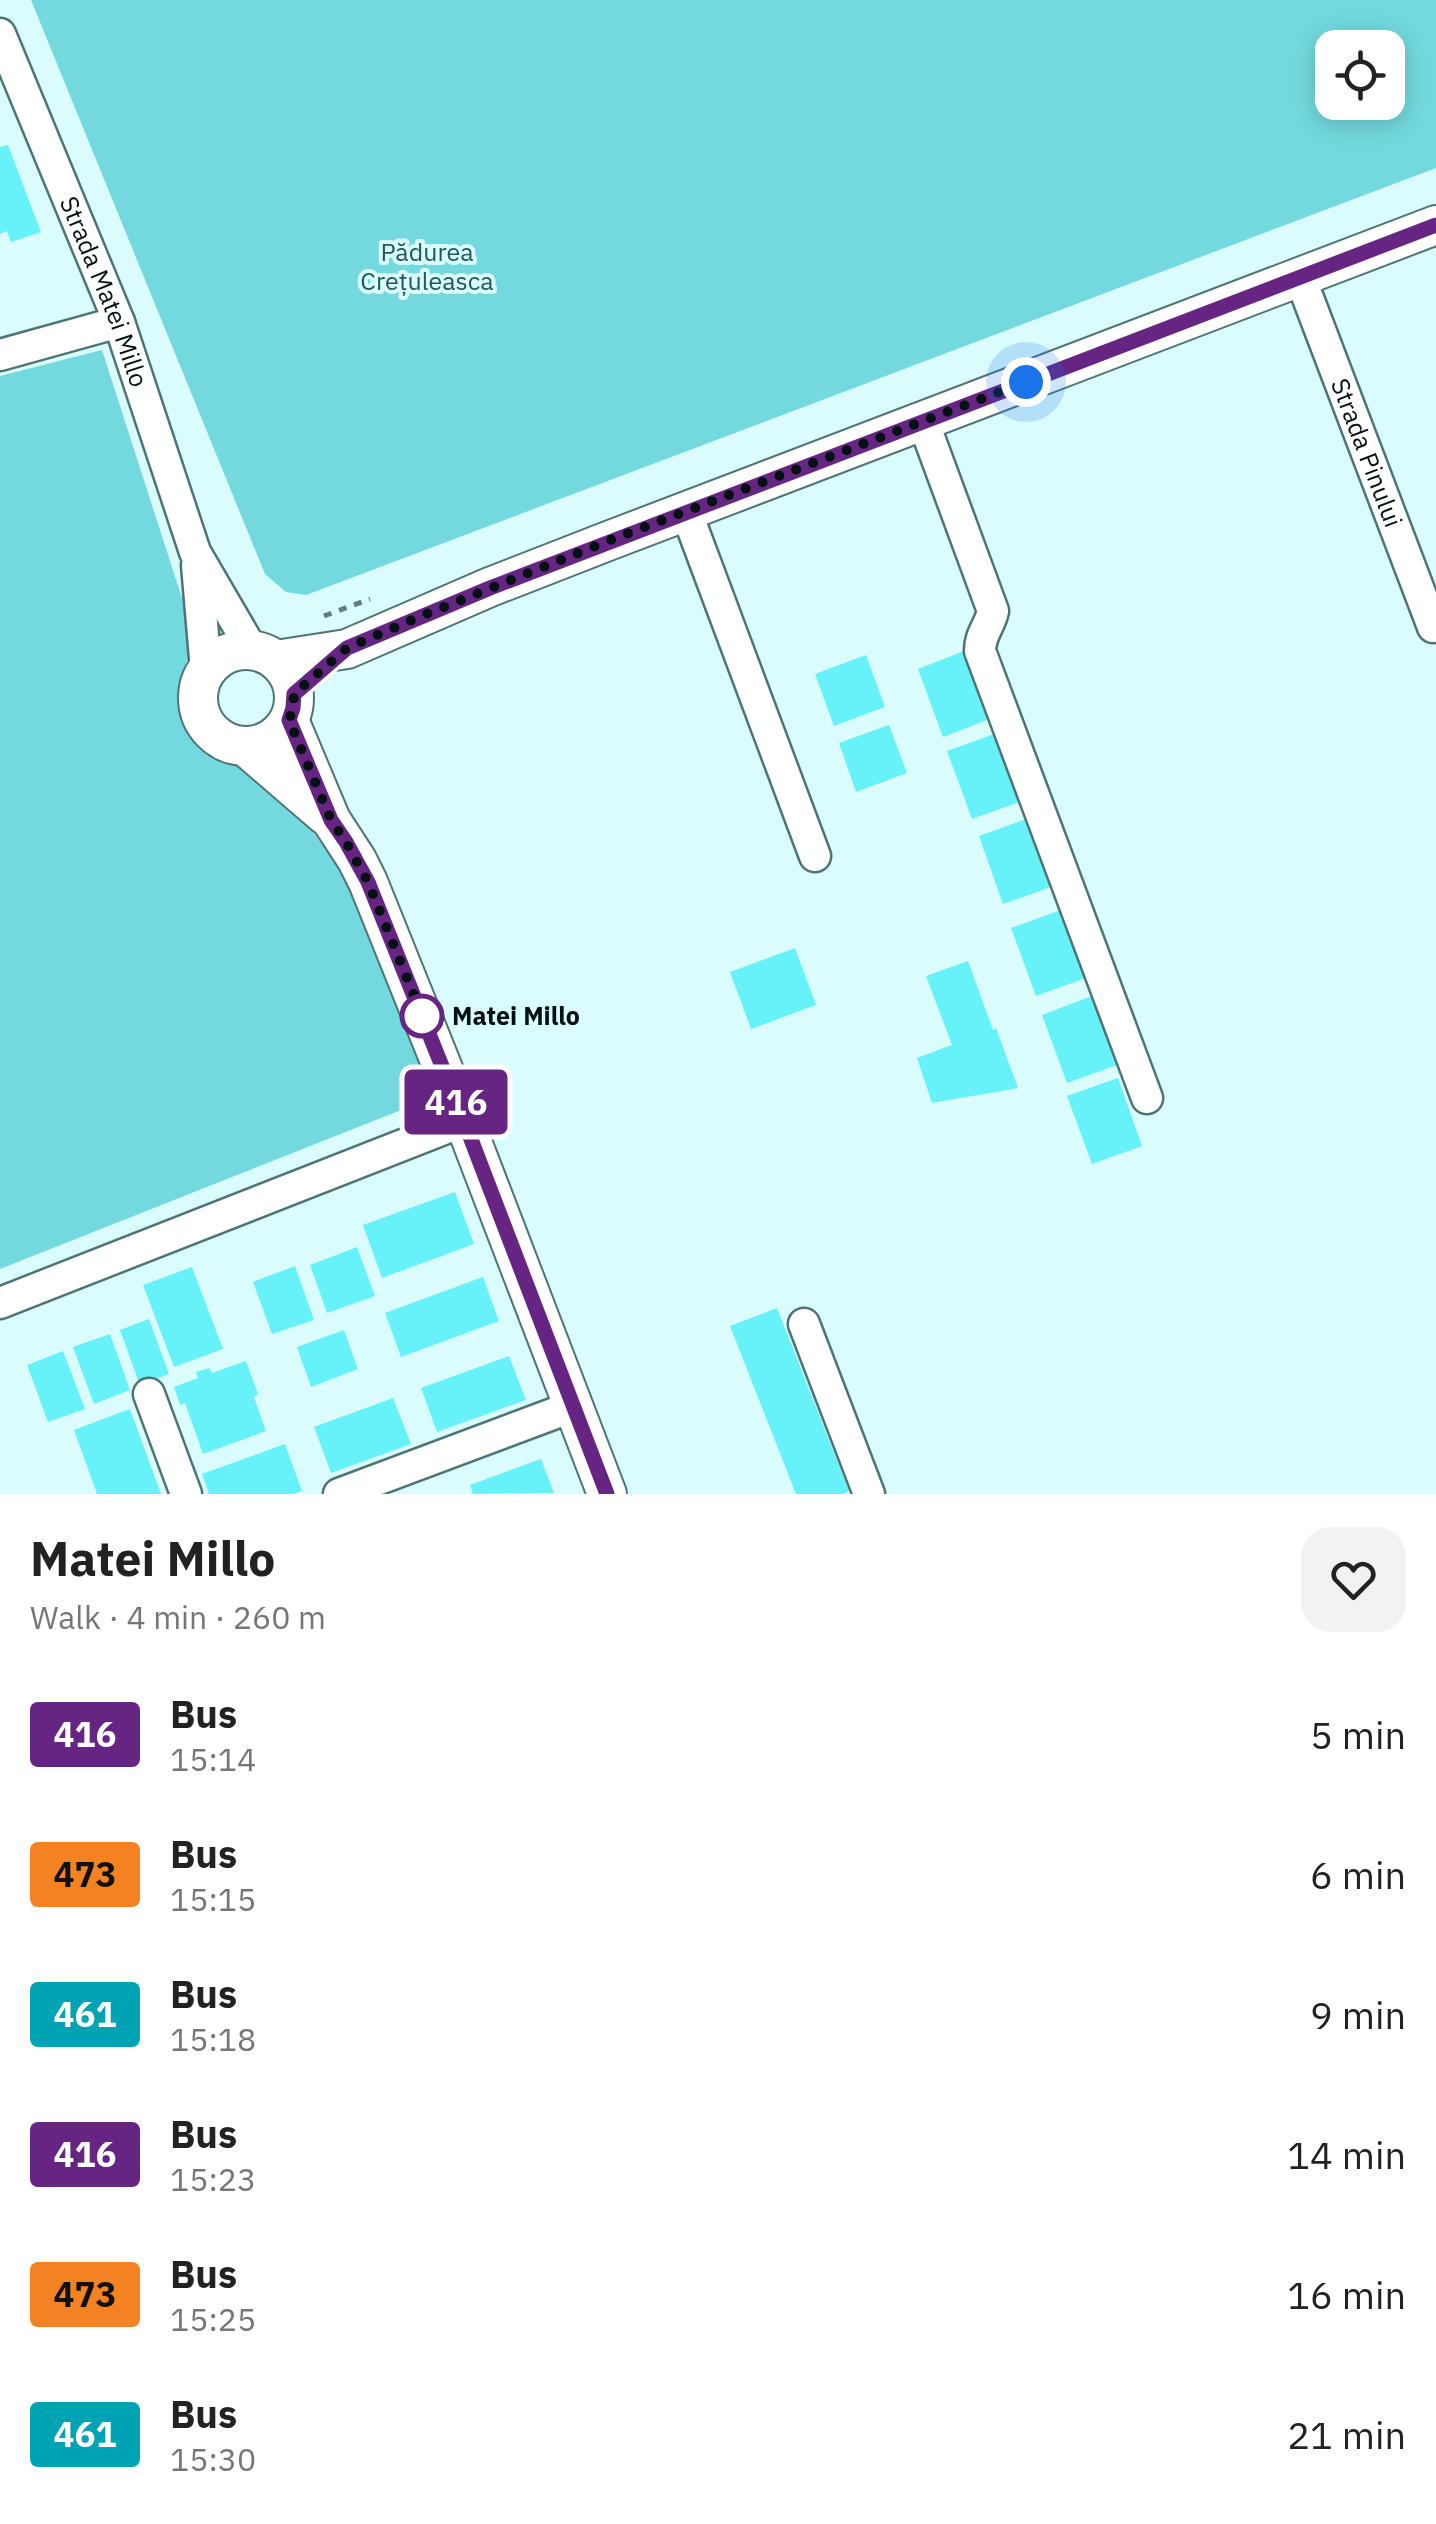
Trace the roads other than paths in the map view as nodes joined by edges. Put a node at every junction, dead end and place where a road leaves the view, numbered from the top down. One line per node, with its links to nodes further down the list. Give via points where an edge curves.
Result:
1 (0, 34): 4 (street, Strada Matei Millo)
2 (1436, 225): 3 (street)
3 (1300, 277): 6 (street); 9 (street, Strada Pinului)
4 (119, 322): 5 (street); 8 (street, Strada Matei Millo)
5 (0, 355)
6 (923, 421): 7 (street); 17 (street, via 993,611 980,652)
7 (686, 511): 10 (street); 16 (street)
8 (195, 552): 11 (street, Strada Matei Millo); 12 (street, Strada Matei Millo)
9 (1433, 627)
10 (347, 648): 11 (street); 13 (street)
11 (264, 655): 12 (street, via 239,650); 13 (street, Strada Matei Millo, via 285,670)
12 (206, 670): 14 (street, Strada Matei Millo, via 197,694 202,720 220,740)
13 (292, 707): 14 (street, via 271,740); 15 (street, Strada Matei Millo)
14 (246, 747): 15 (street, Strada Matei Millo)
15 (331, 820): 18 (street, Strada Matei Millo, via 368,882)
16 (815, 856)
17 (1148, 1098)
18 (464, 1121): 19 (street); 22 (street, Strada Matei Millo)
19 (0, 1303)
20 (804, 1324): 26 (street)
21 (149, 1394): 23 (street)
22 (574, 1406): 24 (street); 25 (street, Strada Matei Millo)
23 (186, 1494)
24 (339, 1494)
25 (607, 1494)
26 (870, 1494)

